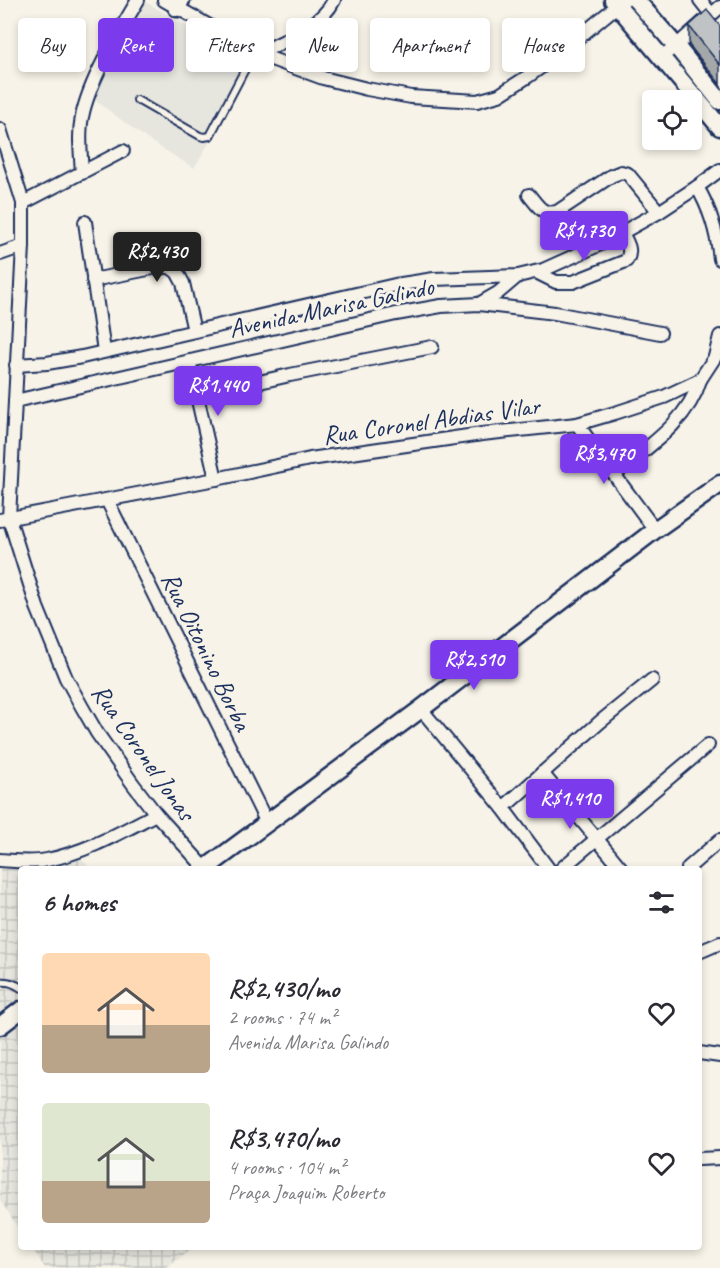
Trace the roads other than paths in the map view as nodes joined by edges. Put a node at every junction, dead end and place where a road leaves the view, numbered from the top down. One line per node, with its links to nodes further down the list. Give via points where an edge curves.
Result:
1 (138, 0): 20 (street, via 96,77 82,116)
2 (334, 0): 9 (street, via 315,23)
3 (636, 0): 10 (street)
4 (700, 0): 7 (street)
5 (619, 2): 11 (street); 12 (street, via 527,77 499,95 477,101 411,97 367,89)
6 (174, 3): 8 (street)
7 (716, 11): 10 (street)
8 (199, 18)
9 (274, 44)
10 (676, 46): 11 (street); 15 (street)
11 (661, 57): 16 (street)
12 (274, 60)
13 (245, 72): 14 (lane, via 210,136 200,136)
14 (137, 100)
15 (720, 101)
16 (718, 121)
17 (0, 129): 23 (street)
18 (123, 151): 20 (street)
19 (720, 170): 21 (street, Avenida Marisa Galindo)
20 (81, 173): 23 (street)
21 (697, 187): 24 (street, Avenida Marisa Galindo); 26 (street)
22 (529, 195): 24 (street, via 550,214 621,172 628,174)
23 (23, 204): 28 (street)
24 (659, 212): 27 (street, Avenida Marisa Galindo)
25 (85, 222): 33 (street)
26 (718, 229): 30 (street)
27 (622, 233): 31 (street, Avenida Marisa Galindo); 31 (street, via 630,252 626,261 573,282 556,282)
28 (23, 246): 29 (street); 41 (street)
29 (0, 254)
30 (720, 259)
31 (536, 272): 32 (street, Avenida Marisa Galindo)
32 (518, 276): 34 (street); 35 (street, Avenida Marisa Galindo, via 415,282)
33 (93, 280): 35 (street, via 170,267 183,283); 39 (street)
34 (478, 304): 36 (street, Avenida Marisa Galindo, via 576,316); 40 (street, Avenida Marisa Galindo, via 410,311)
35 (194, 330): 39 (street, Avenida Marisa Galindo)
36 (660, 333)
37 (720, 336): 42 (street, via 715,357)
38 (432, 347): 43 (street)
39 (104, 351): 41 (street, Avenida Marisa Galindo)
40 (189, 361): 43 (street); 44 (street, Avenida Marisa Galindo)
41 (16, 365): 44 (street)
42 (700, 380): 45 (street, Rua Coronel Abdias Vilar, via 664,397); 46 (street, via 683,414)
43 (198, 396): 47 (street)
44 (15, 401): 50 (street)
45 (577, 424): 46 (street); 47 (street, Rua Coronel Abdias Vilar, via 321,457)
46 (615, 474): 51 (street)
47 (216, 479): 49 (street, Rua Coronel Abdias Vilar)
48 (720, 484): 51 (street)
49 (107, 500): 50 (street, Rua Coronel Abdias Vilar); 58 (street, Rua Oitonino Borba)
50 (4, 519): 57 (street, Rua Coronel Jonas, via 66,678 97,733)
51 (655, 530): 53 (street)
52 (652, 680): 55 (street)
53 (421, 709): 56 (street); 58 (street)
54 (708, 745): 59 (street)
55 (542, 773): 56 (street); 59 (street)
56 (503, 808): 64 (street)
57 (156, 814): 61 (street, via 64,856); 62 (street, Rua Coronel Jonas)
58 (267, 823): 63 (street)
59 (597, 838): 65 (street); 66 (street)
60 (720, 840): 67 (street)
61 (0, 860)
62 (212, 866)
63 (214, 866)
64 (546, 866)
65 (564, 866)
66 (619, 866)
67 (690, 866)
68 (720, 943): 69 (street)
69 (702, 951)
70 (0, 982): 71 (lane)
71 (18, 986)
72 (18, 1012): 73 (street)
73 (0, 1026)
74 (702, 1053): 75 (street)
75 (720, 1056)
76 (720, 1158): 77 (street)
77 (702, 1159)

